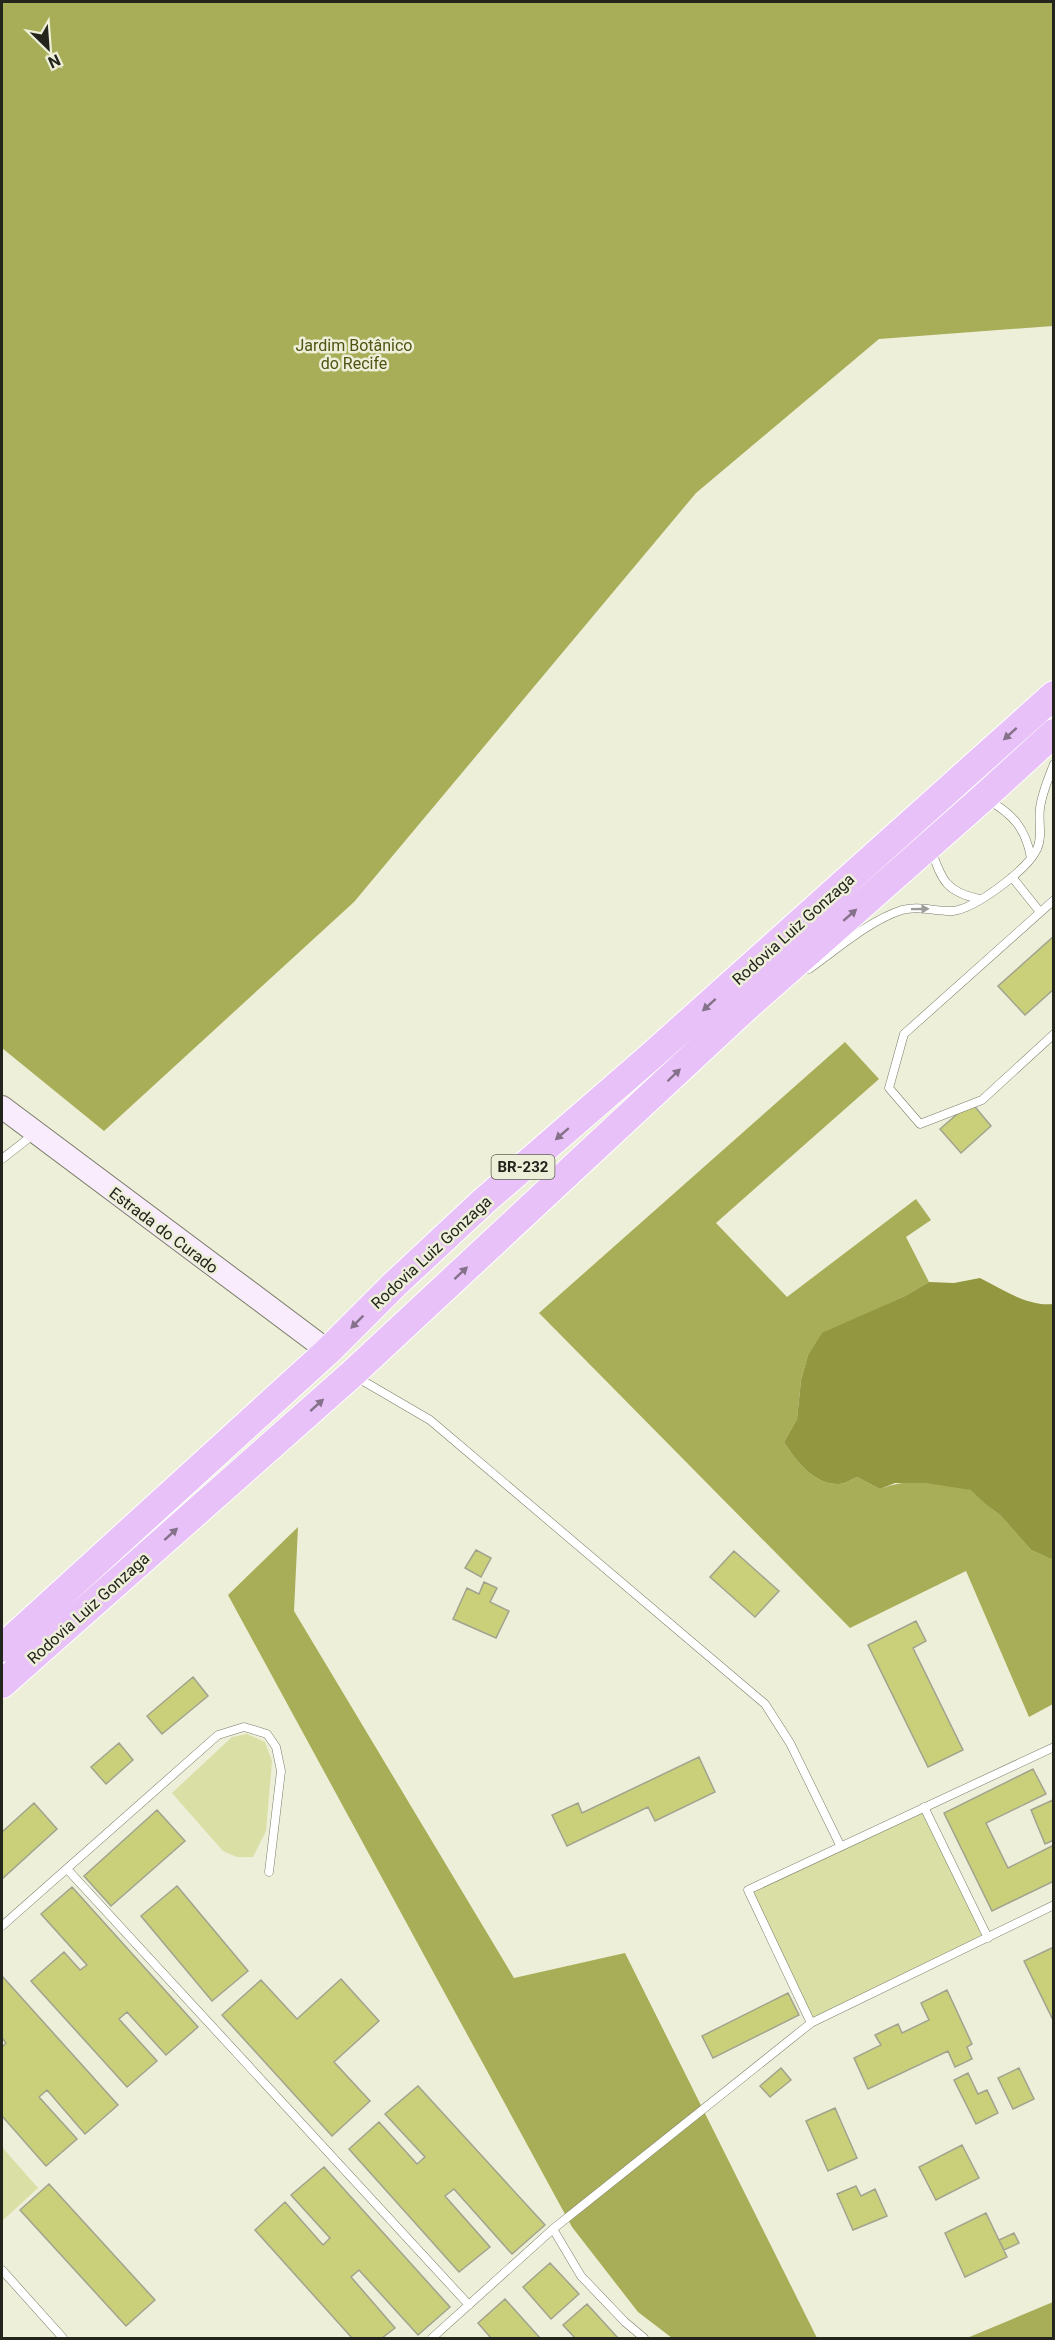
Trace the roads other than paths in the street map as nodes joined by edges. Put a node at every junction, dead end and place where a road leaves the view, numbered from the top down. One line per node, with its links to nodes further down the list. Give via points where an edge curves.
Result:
1 (1053, 695): 18 (highway, Rodovia Luiz Gonzaga / BR-232, one-way to 18, via 484,1201)
2 (1053, 733): 4 (highway, Rodovia Luiz Gonzaga / BR-232)
3 (1053, 764): 6 (lane, via 1040,810 1040,839)
4 (984, 797): 5 (highway, Rodovia Luiz Gonzaga / BR-232); 6 (lane, via 1018,823 1028,841)
5 (930, 844): 8 (lane, via 949,887); 13 (highway, Rodovia Luiz Gonzaga / BR-232, one-way to 5)
6 (1031, 858): 7 (lane)
7 (1012, 877): 8 (lane); 10 (lane)
8 (979, 899): 11 (lane, one-way to 8, via 902,910 953,910)
9 (1053, 900): 10 (lane)
10 (1040, 912): 14 (lane, via 904,1034 889,1089 920,1124 982,1100)
11 (800, 975)
12 (790, 981): 13 (lane)
13 (744, 1009): 19 (highway, Rodovia Luiz Gonzaga / BR-232, one-way to 13)
14 (1053, 1034)
15 (2, 1107): 16 (main road, Estrada do Curado)
16 (35, 1134): 17 (lane); 18 (main road, Estrada do Curado)
17 (2, 1159)
18 (328, 1351): 20 (highway, Rodovia Luiz Gonzaga / BR-232)
19 (352, 1374): 21 (highway, Rodovia Luiz Gonzaga / BR-232, one-way to 19); 24 (lane, via 430,1420 765,1704 790,1743)
20 (2, 1648)
21 (2, 1684)
22 (1053, 1747): 23 (lane)
23 (924, 1807): 24 (lane); 29 (lane)
24 (840, 1845): 30 (lane, via 748,1890)
25 (67, 1869): 26 (lane, via 218,1735 244,1727 267,1734 276,1747 281,1772); 28 (lane); 34 (lane)
26 (269, 1872)
27 (1053, 1905): 29 (lane)
28 (2, 1926)
29 (988, 1938): 30 (lane)
30 (811, 2023): 31 (lane)
31 (553, 2229): 34 (lane); 37 (lane, via 581,2276)
32 (2, 2270): 33 (lane)
33 (5, 2279): 35 (lane)
34 (469, 2305): 36 (lane)
35 (63, 2338)
36 (432, 2338)
37 (644, 2338)

